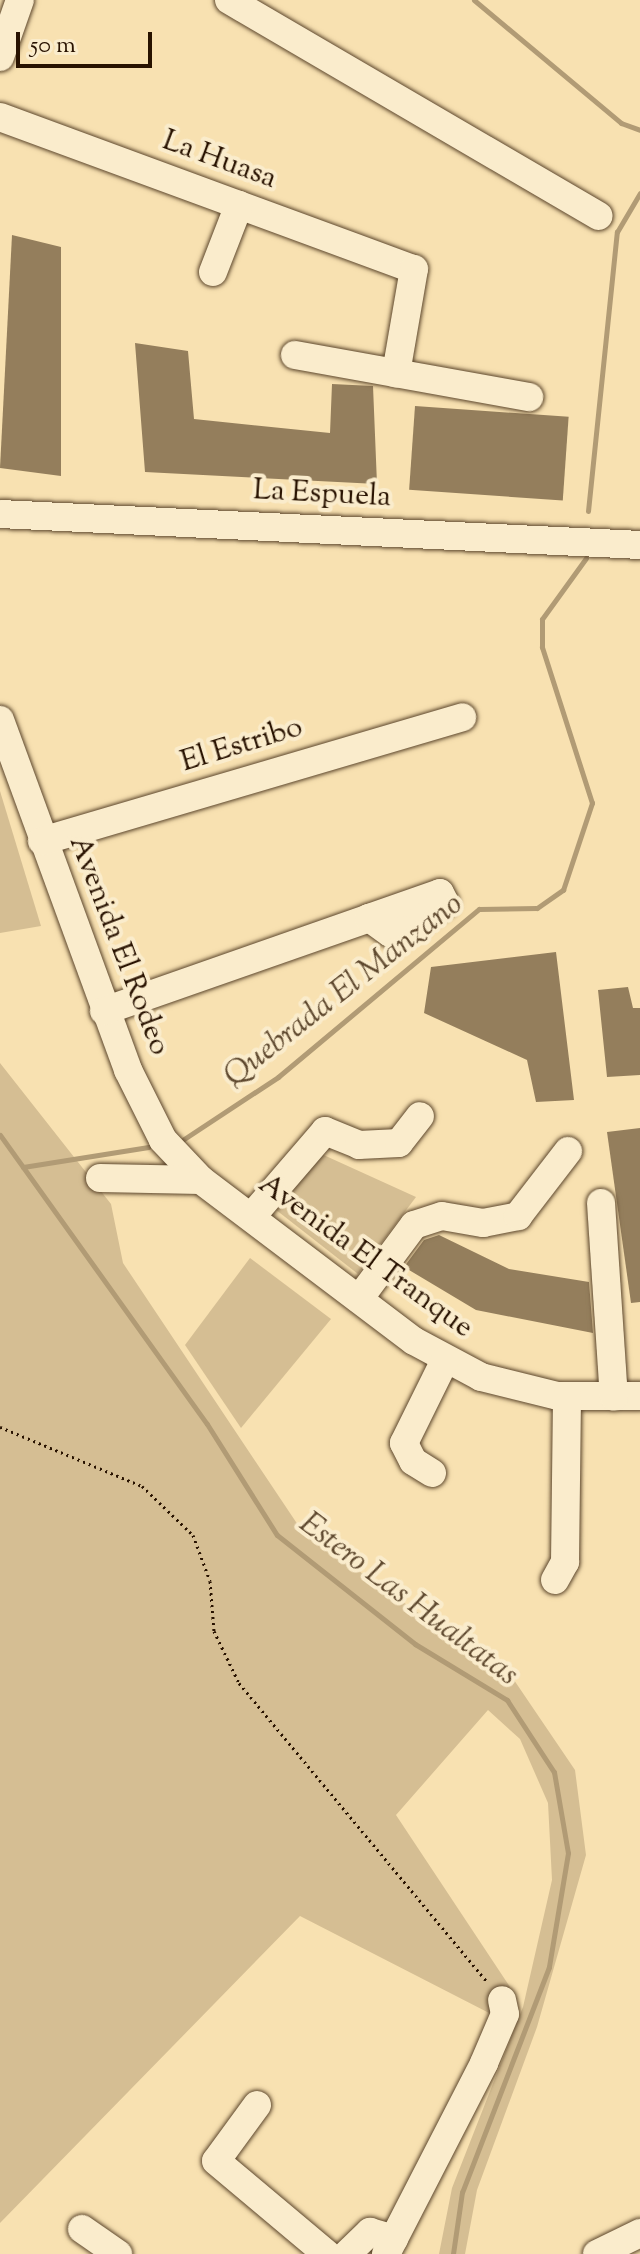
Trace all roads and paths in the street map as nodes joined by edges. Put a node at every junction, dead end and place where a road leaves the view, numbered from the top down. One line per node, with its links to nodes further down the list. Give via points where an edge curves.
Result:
1 (20, 0): 3 (street)
2 (229, 0): 6 (street)
3 (0, 57)
4 (0, 117): 5 (street, La Huasa)
5 (239, 205): 7 (street); 9 (street, La Huasa, via 414,269)
6 (598, 216)
7 (213, 272)
8 (295, 355): 9 (street)
9 (396, 373): 10 (street)
10 (529, 397)
11 (0, 514): 12 (street, La Espuela)
12 (640, 545)
13 (462, 717): 15 (street, El Estribo)
14 (0, 720): 15 (street, Avenida El Rodeo)
15 (42, 841): 17 (street, Avenida El Rodeo)
16 (369, 918): 17 (street)
17 (104, 1011): 21 (street, Avenida El Rodeo, via 163,1140)
18 (420, 1116): 23 (street, via 399,1143 359,1145 325,1131 312,1139)
19 (568, 1151): 24 (street, via 518,1216 483,1223 442,1216 414,1225)
20 (100, 1178): 21 (street)
21 (201, 1180): 23 (street, Avenida El Tranque)
22 (601, 1203): 27 (street)
23 (252, 1216): 24 (street, Avenida El Tranque)
24 (359, 1299): 25 (street, Avenida El Tranque)
25 (445, 1360): 26 (street, Avenida El Tranque, via 493,1382); 29 (street, via 404,1443 413,1461)
26 (567, 1397): 27 (street, Avenida El Tranque); 30 (street, via 565,1562)
27 (627, 1397)
28 (0, 1427): 31 (path, via 142,1486 193,1535 210,1581 214,1631 239,1683)
29 (432, 1473)
30 (555, 1580)
31 (502, 2000): 35 (street, via 505,2014 484,2063)
32 (257, 2105): 37 (street, via 216,2161)
33 (82, 2229): 36 (street)
34 (640, 2233): 39 (street)
35 (390, 2246): 38 (street, via 370,2232)
36 (118, 2254)
37 (327, 2254)
38 (347, 2254)
39 (597, 2254)

